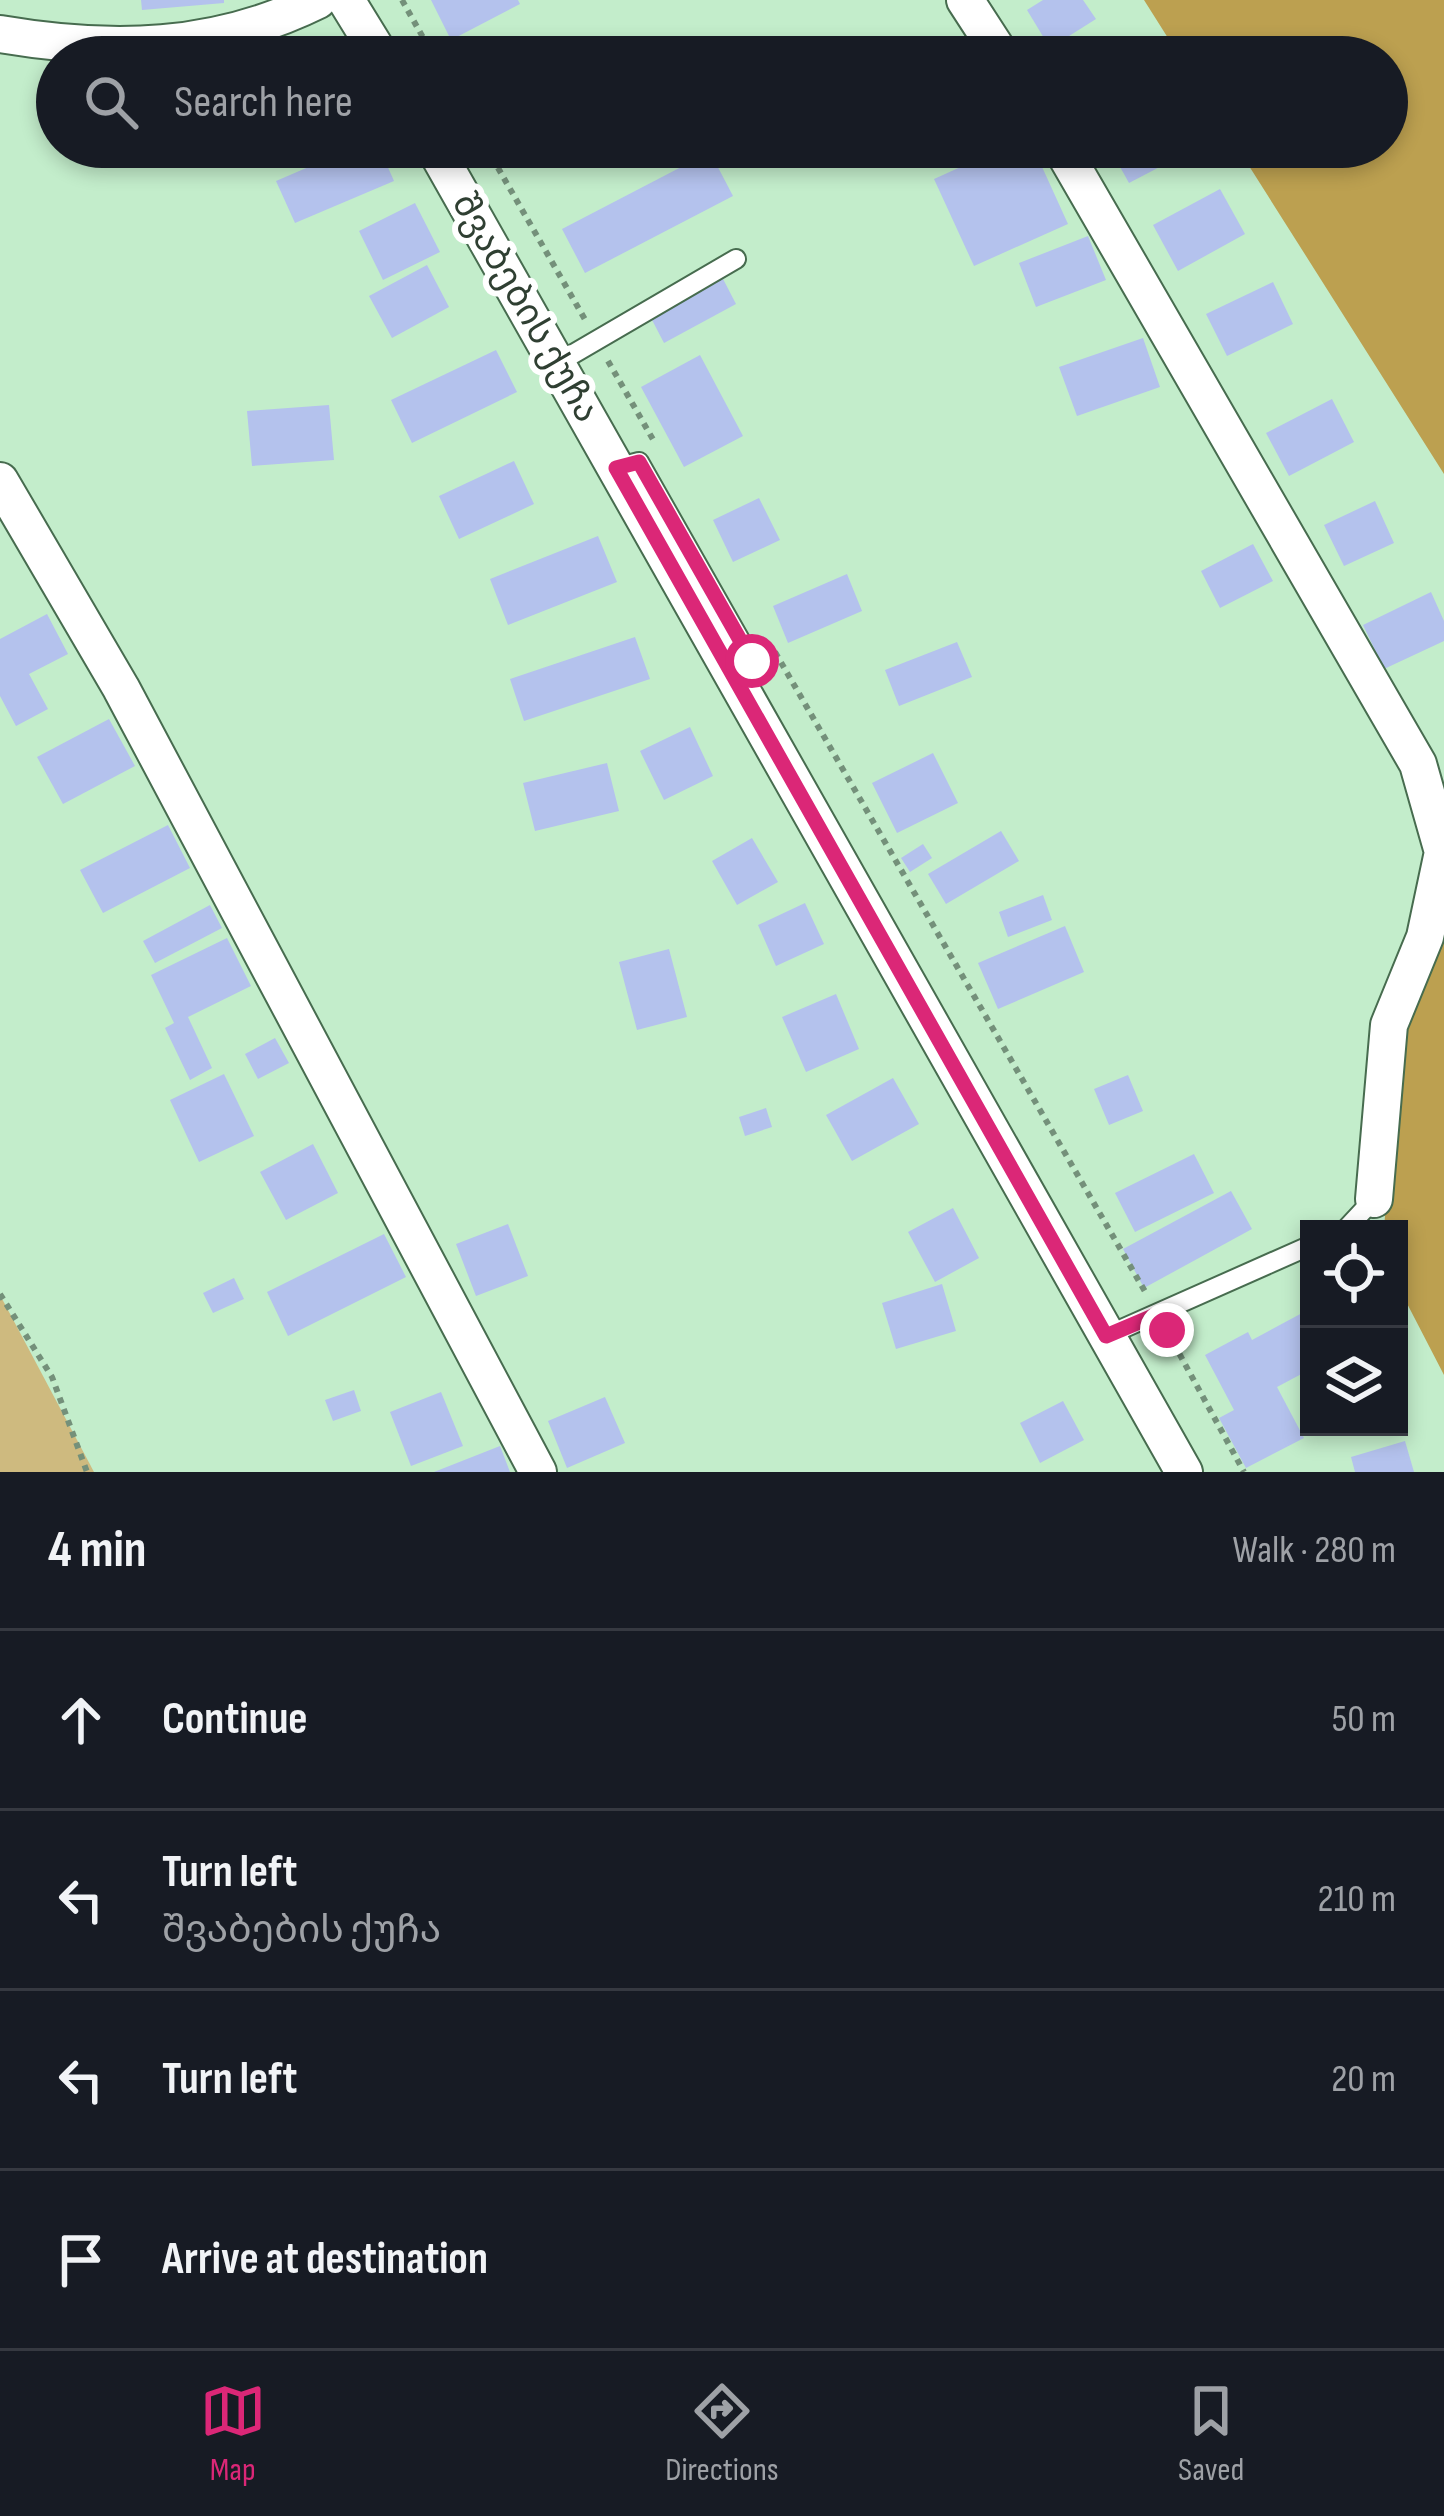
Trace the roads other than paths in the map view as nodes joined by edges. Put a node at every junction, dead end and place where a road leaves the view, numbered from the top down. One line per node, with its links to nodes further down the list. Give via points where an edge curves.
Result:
1 (318, 0): 5 (street, via 265,26)
2 (346, 0): 6 (street)
3 (965, 0): 7 (street)
4 (0, 34): 8 (street)
5 (209, 36)
6 (368, 36)
7 (988, 36)
8 (36, 38)
9 (446, 168): 12 (street, შვაბების ქუჩა)
10 (1073, 168): 16 (street, via 1418,764 1443,851 1425,937 1389,1025)
11 (736, 259): 12 (lane)
12 (556, 364): 13 (street, შვაბების ქუჩა)
13 (616, 468): 15 (lane, via 639,462); 19 (street, შვაბების ქუჩა)
14 (0, 481): 20 (street, via 121,688)
15 (752, 661)
16 (1374, 1198): 17 (lane)
17 (1354, 1220)
18 (1300, 1250): 19 (lane)
19 (1106, 1336): 21 (street, შვაბების ქუჩა)
20 (538, 1472)
21 (1184, 1472)

